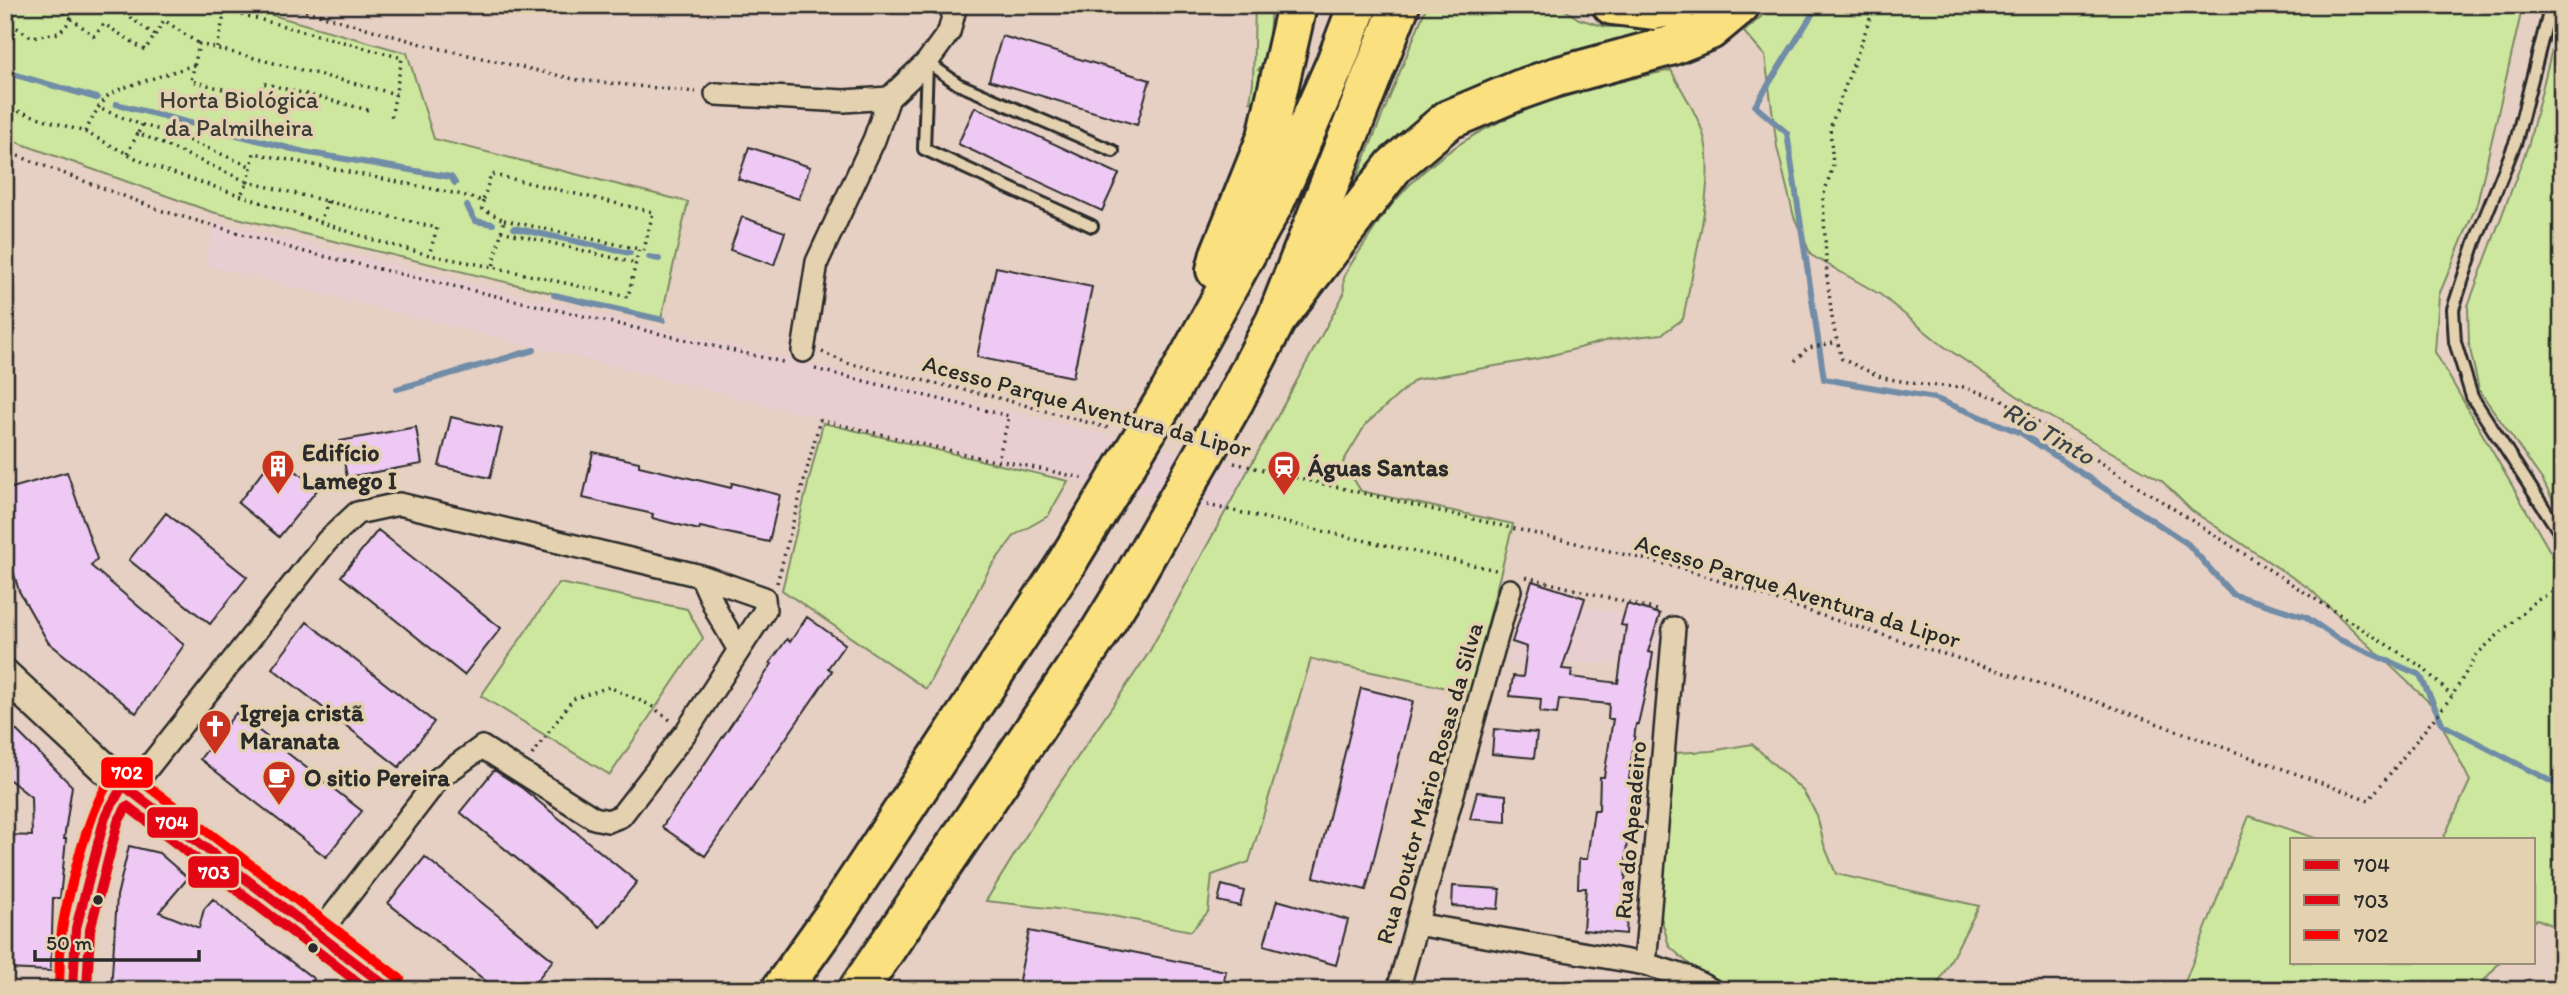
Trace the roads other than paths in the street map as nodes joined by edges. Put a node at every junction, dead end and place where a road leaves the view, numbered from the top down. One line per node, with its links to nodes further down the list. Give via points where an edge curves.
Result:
1 (956, 5): 9 (street, via 949,32)
2 (1297, 5): 15 (highway, via 1267,137 1220,254)
3 (1358, 5): 15 (highway, via 1275,201)
4 (1400, 5): 14 (highway)
5 (1612, 5): 6 (highway, via 1654,10)
6 (1677, 5)
7 (1740, 5): 14 (highway, via 1710,30 1670,46 1556,77 1448,121 1394,166)
8 (2551, 5): 17 (lane, via 2516,141 2453,309 2455,342 2472,397)
9 (928, 62): 11 (street); 12 (lane, via 957,84); 13 (lane, via 924,149)
10 (716, 94): 11 (street, via 844,101)
11 (889, 98): 16 (street, via 817,262)
12 (1113, 151)
13 (1092, 226)
14 (1276, 320): 30 (highway, bridge, via 1091,646)
15 (1203, 330): 29 (highway, bridge, via 1066,564)
16 (802, 357)
17 (2562, 536)
18 (701, 576): 21 (street); 21 (street, via 764,598 765,611); 23 (street, via 399,504 357,513 327,541 143,774)
19 (1512, 582): 24 (street, Rua Doutor Mário Rosas da Silva)
20 (1674, 628): 26 (street, Rua do Apeadeiro)
21 (739, 650): 25 (street, via 686,732 621,816 608,821 594,818 482,747 439,778)
22 (5, 675): 23 (street)
23 (123, 785): 25 (street); 27 (street, via 105,817 76,928)
24 (1416, 924): 26 (street); 31 (street, Rua Doutor Mário Rosas da Silva)
25 (318, 935): 28 (street)
26 (1645, 964): 32 (street)
27 (73, 990)
28 (391, 990)
29 (781, 990)
30 (858, 990)
31 (1398, 990)
32 (1712, 990)

